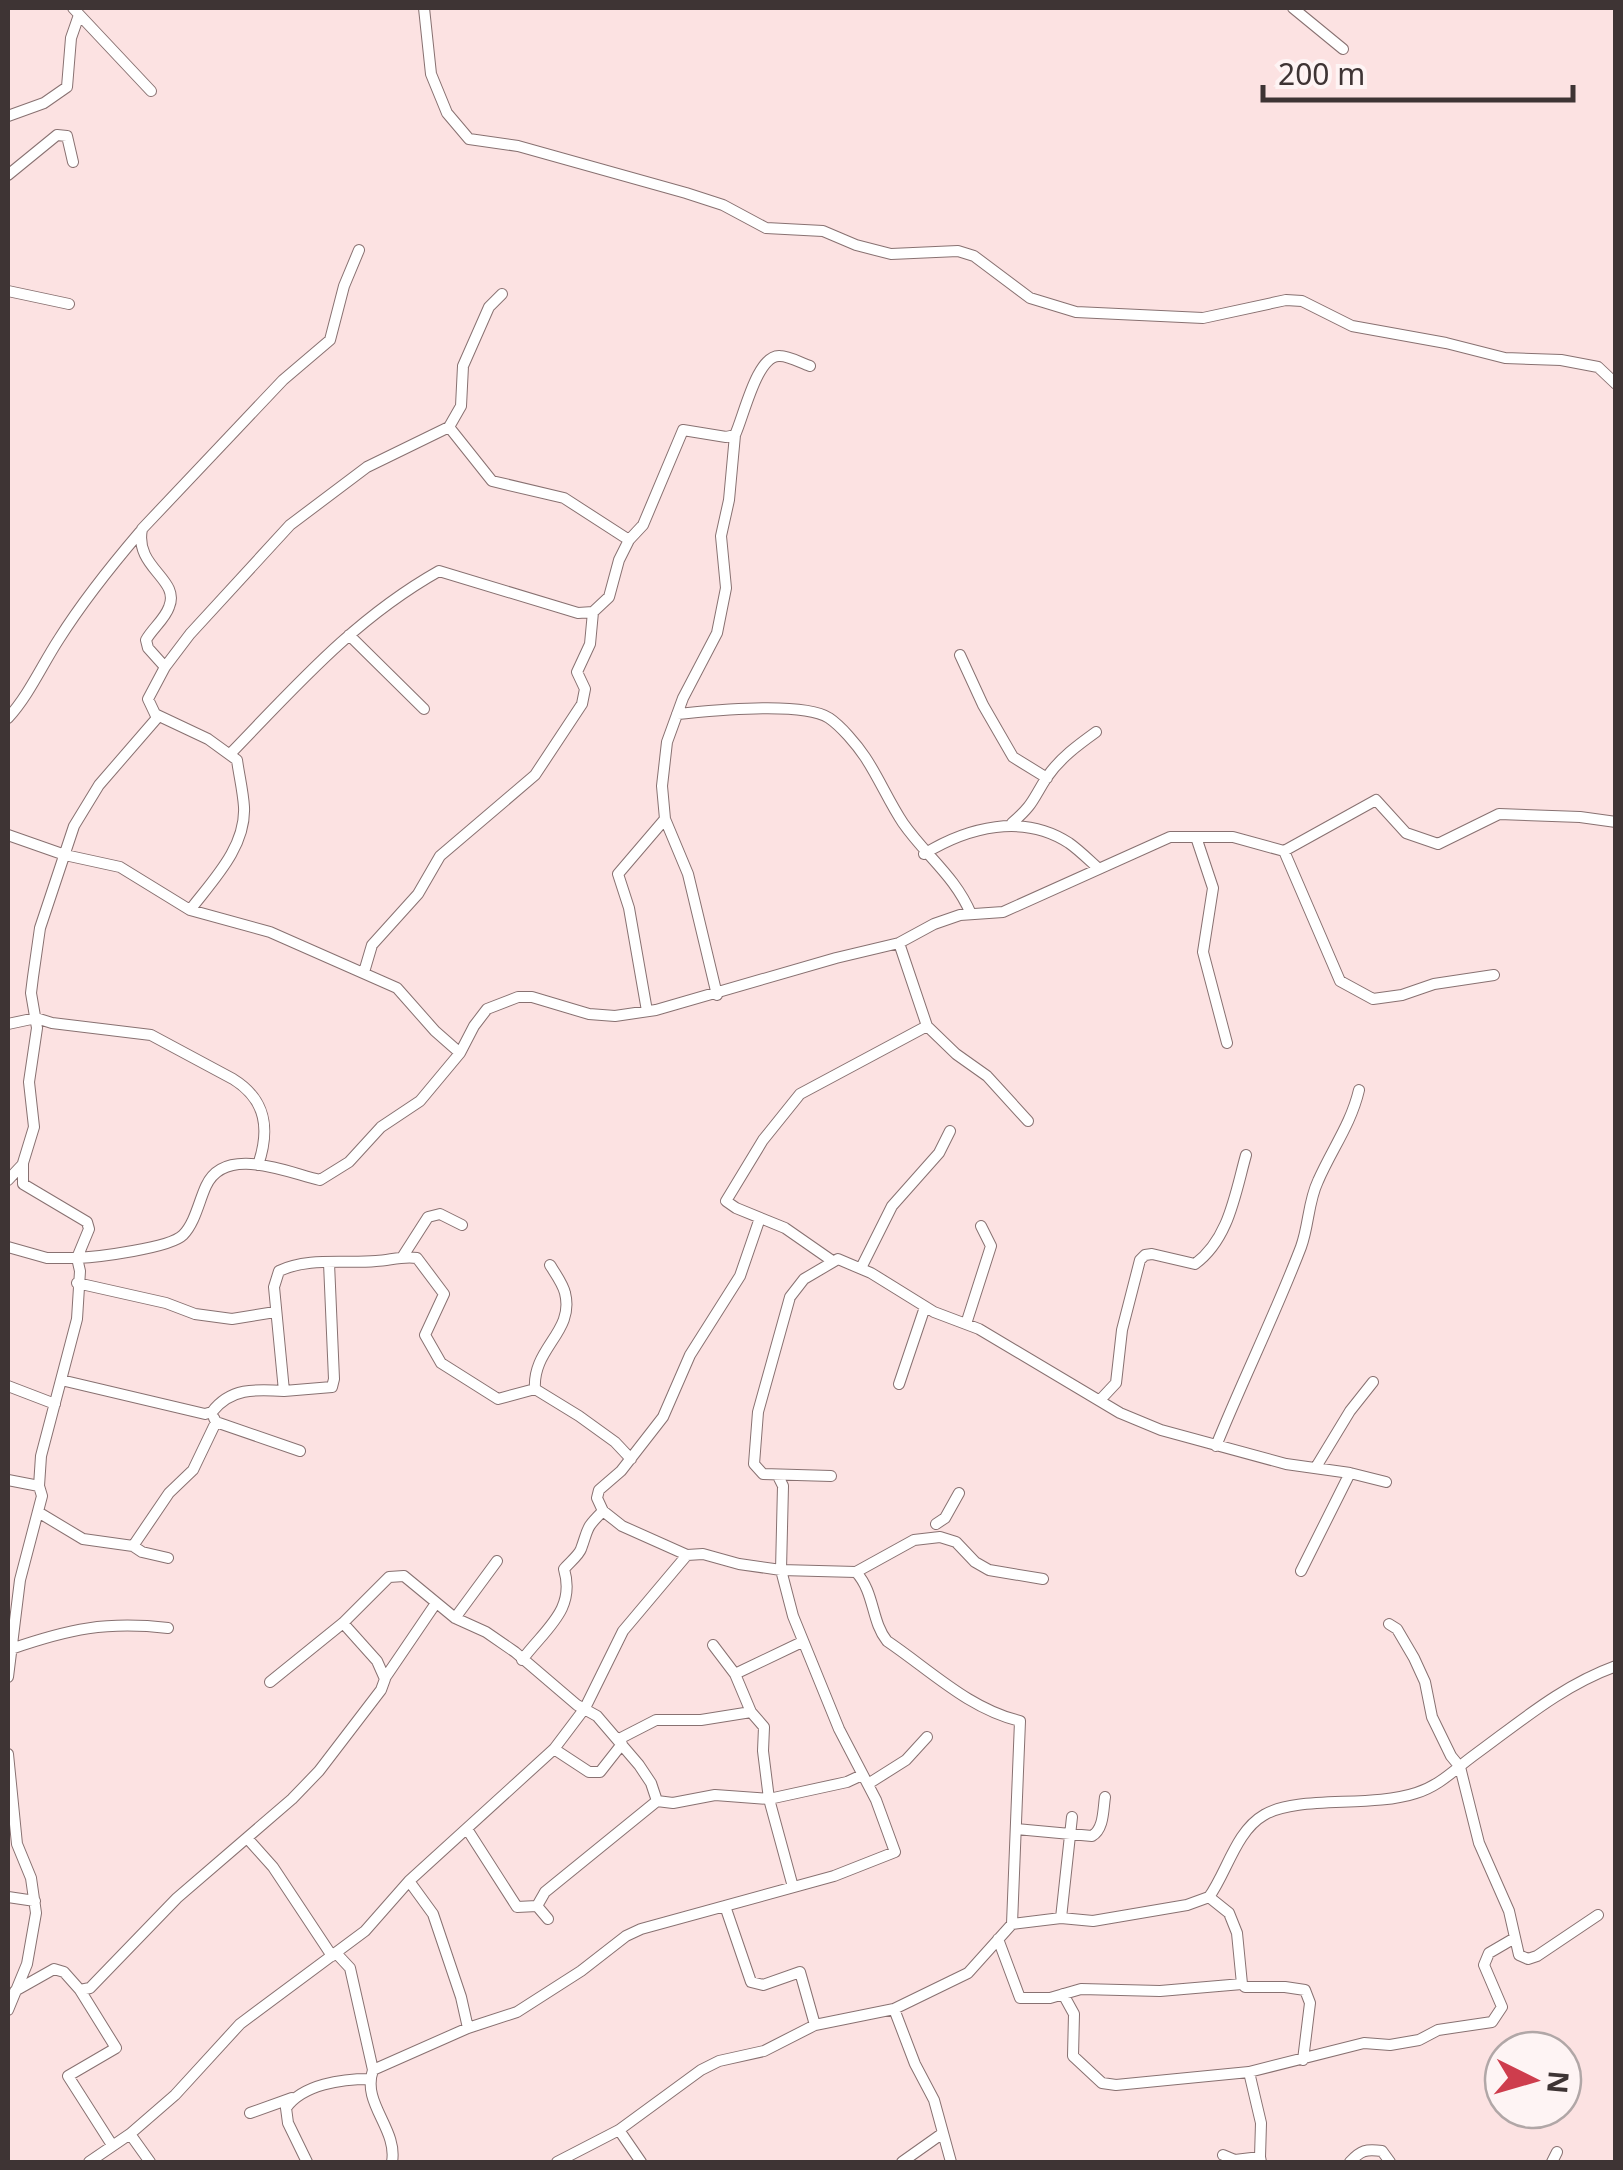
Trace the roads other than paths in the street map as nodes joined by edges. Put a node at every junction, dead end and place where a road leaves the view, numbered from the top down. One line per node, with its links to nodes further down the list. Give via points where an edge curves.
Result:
1 (424, 8): 14 (street, via 431,74 447,113 469,139 686,192 766,228 824,231 891,254 958,251 1030,298 1076,312 1203,318 1302,301 1352,326 1505,358 1598,367)
2 (1292, 8): 4 (street)
3 (76, 11): 5 (street); 6 (street, via 67,87)
4 (1343, 50)
5 (151, 91)
6 (8, 116)
7 (73, 162): 8 (street, via 67,136 57,135)
8 (8, 175)
9 (359, 250): 17 (street, via 330,340 283,380)
10 (8, 291): 12 (street)
11 (502, 294): 15 (street, via 488,307 463,366 461,406)
12 (69, 304)
13 (810, 366): 16 (street, via 769,358)
14 (1616, 384)
15 (449, 427): 18 (street, via 492,481 564,498); 22 (street, via 367,467 290,524)
16 (735, 435): 18 (street, via 684,430 643,524); 25 (street, via 721,536 722,610)
17 (142, 530): 22 (street, via 144,558 171,595 146,640); 26 (street, via 97,583)
18 (629, 540): 19 (street, via 609,596)
19 (594, 612): 20 (street, via 439,570); 42 (street, via 577,672 582,704 535,775 440,856 418,894 372,945)
20 (349, 635): 23 (street); 28 (street)
21 (960, 656): 29 (street, via 1012,757)
22 (165, 667): 24 (street, via 148,699)
23 (424, 709)
24 (154, 713): 28 (street); 37 (street, via 154,722 99,785)
25 (677, 714): 30 (street, via 662,786); 36 (street, via 771,707 827,716 864,756)
26 (8, 718)
27 (1096, 732): 29 (street)
28 (230, 754): 39 (street, via 238,760 241,832)
29 (1047, 778): 32 (street, via 1034,804)
30 (665, 819): 44 (street, via 688,874); 45 (street, via 618,874)
31 (1616, 822): 35 (street, via 1500,814 1438,844 1406,833 1376,800)
32 (1012, 823): 36 (street, via 942,842); 38 (street, via 1067,841)
33 (8, 836): 37 (street)
34 (1196, 836): 35 (street, via 1233,837); 38 (street, via 1170,837); 49 (street, via 1213,888 1202,952)
35 (1284, 852): 43 (street, via 1340,981 1373,998)
36 (924, 854): 40 (street, via 944,868)
37 (65, 855): 39 (street, via 120,867); 46 (street, via 40,928 31,993)
38 (1099, 869): 40 (street, via 1002,912)
39 (190, 910): 42 (street, via 270,932)
40 (971, 914): 41 (street)
41 (900, 943): 44 (street); 48 (street)
42 (364, 972): 50 (street, via 397,988)
43 (1494, 976)
44 (717, 994): 45 (street)
45 (647, 1010): 50 (street, via 589,1014 518,997 487,1009)
46 (36, 1018): 47 (street); 55 (street, via 34,1126); 56 (street, via 151,1035 243,1085 267,1120)
47 (8, 1024)
48 (927, 1026): 52 (street); 58 (street, via 800,1094 726,1201)
49 (1226, 1043)
50 (460, 1053): 56 (street, via 420,1100 330,1176 320,1180)
51 (1359, 1090): 81 (street, via 1318,1180 1309,1226 1282,1296)
52 (1028, 1120)
53 (950, 1132): 67 (street, via 940,1153 892,1206)
54 (1246, 1155): 78 (street, via 1212,1252 1195,1264 1152,1254 1140,1260 1116,1383)
55 (24, 1164): 57 (street); 63 (street, via 28,1190 87,1222)
56 (258, 1165): 63 (street, via 235,1164 211,1174 181,1238)
57 (8, 1180)
58 (760, 1218): 64 (street); 83 (street, via 740,1276 690,1355 663,1417)
59 (462, 1225): 62 (street, via 440,1214 428,1217)
60 (980, 1226): 71 (street, via 992,1246)
61 (8, 1247): 63 (street)
62 (403, 1256): 65 (street); 76 (street, via 417,1258 444,1294 425,1335 441,1364 498,1399)
63 (77, 1258): 68 (street)
64 (831, 1260): 67 (street); 86 (street, via 790,1297 758,1412 754,1464)
65 (329, 1263): 70 (street, via 279,1270); 77 (street, via 332,1387)
66 (550, 1265): 76 (street, via 566,1294 563,1326 535,1367)
67 (861, 1268): 69 (street)
68 (77, 1283): 70 (street, via 194,1314 232,1319); 72 (street)
69 (925, 1308): 71 (street); 74 (street)
70 (276, 1312): 77 (street)
71 (966, 1324): 78 (street)
72 (61, 1380): 79 (street); 80 (street)
73 (1373, 1382): 84 (street)
74 (899, 1384)
75 (8, 1386): 79 (street)
76 (535, 1389): 83 (street)
77 (284, 1391): 80 (street, via 254,1389 222,1398)
78 (1101, 1399): 81 (street, via 1161,1430)
79 (55, 1404): 90 (street)
80 (214, 1417): 82 (street); 97 (street, via 193,1470)
81 (1216, 1446): 84 (street)
82 (300, 1452)
83 (631, 1459): 92 (street, via 599,1490)
84 (1316, 1467): 85 (street)
85 (1350, 1472): 89 (street); 103 (street)
86 (778, 1476): 87 (street); 101 (street)
87 (831, 1476)
88 (8, 1480): 90 (street)
89 (1386, 1482)
90 (39, 1486): 93 (street)
91 (959, 1493): 94 (street)
92 (603, 1511): 98 (street); 113 (street, via 564,1569 566,1605)
93 (38, 1512): 97 (street, via 83,1539); 112 (street)
94 (936, 1524): 95 (street); 96 (street)
95 (940, 1537): 96 (street); 104 (street, via 989,1570)
96 (924, 1539): 102 (street)
97 (133, 1546): 99 (street)
98 (687, 1555): 101 (street); 119 (street, via 622,1631)
99 (168, 1558)
100 (497, 1561): 106 (street)
101 (781, 1570): 102 (street); 110 (street)
102 (856, 1572): 132 (street, via 888,1641 976,1704 1020,1721)
103 (1301, 1572)
104 (1043, 1579)
105 (436, 1603): 106 (street); 107 (street, via 397,1575); 117 (street)
106 (455, 1618): 113 (street)
107 (342, 1623): 117 (street); 118 (street)
108 (1388, 1624): 125 (street, via 1414,1658 1432,1717)
109 (168, 1628): 112 (street, via 108,1625)
110 (802, 1642): 115 (street); 126 (street)
111 (712, 1645): 115 (street)
112 (11, 1649): 116 (street)
113 (522, 1660): 119 (street)
114 (1616, 1666): 125 (street, via 1550,1697)
115 (735, 1674): 120 (street)
116 (8, 1677)
117 (385, 1679): 134 (street, via 319,1771)
118 (270, 1682)
119 (585, 1708): 122 (street); 123 (street)
120 (752, 1712): 122 (street, via 656,1720); 128 (street, via 764,1727)
121 (927, 1736): 126 (street, via 906,1760)
122 (621, 1742): 123 (street, via 600,1772); 129 (street)
123 (554, 1750): 131 (street)
124 (8, 1754): 139 (street, via 18,1844)
125 (1460, 1767): 138 (street, via 1427,1789 1390,1800 1290,1806 1261,1816); 147 (street)
126 (865, 1780): 128 (street); 136 (street, via 895,1852)
127 (1104, 1797): 133 (street, via 1098,1833)
128 (770, 1799): 129 (street); 136 (street)
129 (658, 1801): 140 (street, via 545,1892)
130 (1072, 1818): 133 (street)
131 (467, 1829): 135 (street); 140 (street, via 517,1907)
132 (1016, 1829): 133 (street); 145 (street)
133 (1070, 1832): 143 (street)
134 (247, 1838): 148 (street); 150 (street, via 90,1988)
135 (410, 1880): 148 (street, via 365,1931); 156 (street, via 433,1914)
136 (793, 1887): 141 (street)
137 (8, 1897): 139 (street)
138 (1209, 1897): 143 (street, via 1094,1921); 149 (street, via 1229,1912 1237,1933)
139 (36, 1901): 151 (street, via 31,1950)
140 (537, 1906): 144 (street)
141 (725, 1906): 155 (street, via 750,1982 762,1985 800,1972); 156 (street, via 626,1936 538,2001)
142 (1598, 1915): 147 (street, via 1528,1959)
143 (1061, 1918): 145 (street)
144 (548, 1919)
145 (1012, 1924): 146 (street)
146 (998, 1939): 152 (street, via 1020,1998); 153 (street, via 968,1973)
147 (1513, 1940): 157 (street, via 1489,1953 1484,1964 1502,2006 1492,2022)
148 (334, 1954): 159 (street, via 350,1968); 164 (street, via 240,2024)
149 (1242, 1984): 152 (street); 157 (street, via 1304,1990 1310,2003)
150 (80, 1990): 151 (street, via 54,1969); 165 (street, via 116,2048 68,2076)
151 (16, 1991): 154 (street)
152 (1063, 1994): 158 (street, via 1074,2014 1072,2056 1102,2082)
153 (894, 2008): 155 (street); 163 (street)
154 (8, 2010)
155 (816, 2025): 162 (street, via 764,2051 701,2070)
156 (468, 2028): 159 (street)
157 (1304, 2060): 158 (street)
158 (1249, 2072): 167 (street, via 1261,2123)
159 (371, 2075): 160 (street); 171 (street)
160 (293, 2098): 161 (street); 170 (street, via 288,2123)
161 (250, 2113)
162 (619, 2130): 172 (street); 173 (street)
163 (943, 2133): 174 (street); 175 (street)
164 (130, 2134): 165 (street); 169 (street)
165 (112, 2146): 168 (street)
166 (1223, 2155): 167 (street)
167 (1260, 2160)
168 (89, 2162)
169 (150, 2162)
170 (307, 2162)
171 (392, 2162)
172 (557, 2162)
173 (640, 2162)
174 (902, 2162)
175 (951, 2162)
176 (1350, 2162): 177 (street, via 1368,2149 1382,2152)
177 (1388, 2162)

